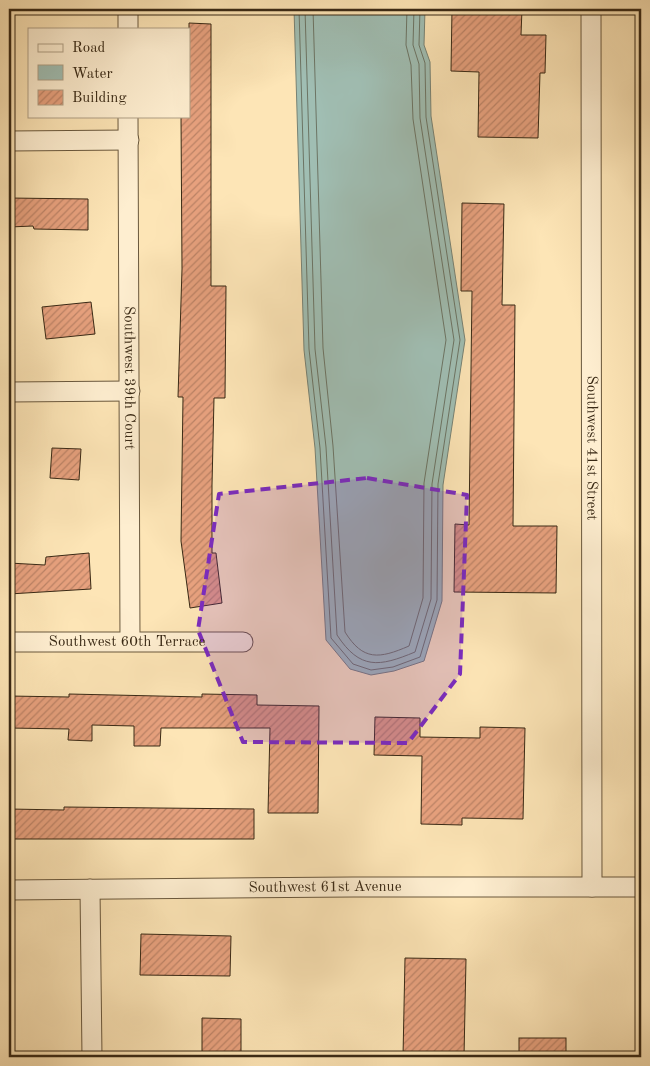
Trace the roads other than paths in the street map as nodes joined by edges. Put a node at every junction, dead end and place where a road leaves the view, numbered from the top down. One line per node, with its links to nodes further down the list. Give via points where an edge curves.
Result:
1 (128, 9): 3 (street)
2 (591, 9): 12 (street, Southwest 41st Street)
3 (128, 28)
4 (128, 118): 5 (street, Southwest 39th Court)
5 (128, 140): 6 (street); 7 (street, Southwest 39th Court)
6 (9, 142)
7 (130, 391): 8 (street); 9 (street, Southwest 39th Court)
8 (9, 392)
9 (130, 641): 10 (street, Southwest 60th Terrace); 11 (street, Southwest 60th Terrace)
10 (9, 642)
11 (244, 642)
12 (592, 887): 13 (street, Southwest 61st Avenue); 14 (street, Southwest 61st Avenue)
13 (641, 887)
14 (90, 889): 15 (street, Southwest 61st Avenue); 16 (street)
15 (9, 890)
16 (92, 1057)

